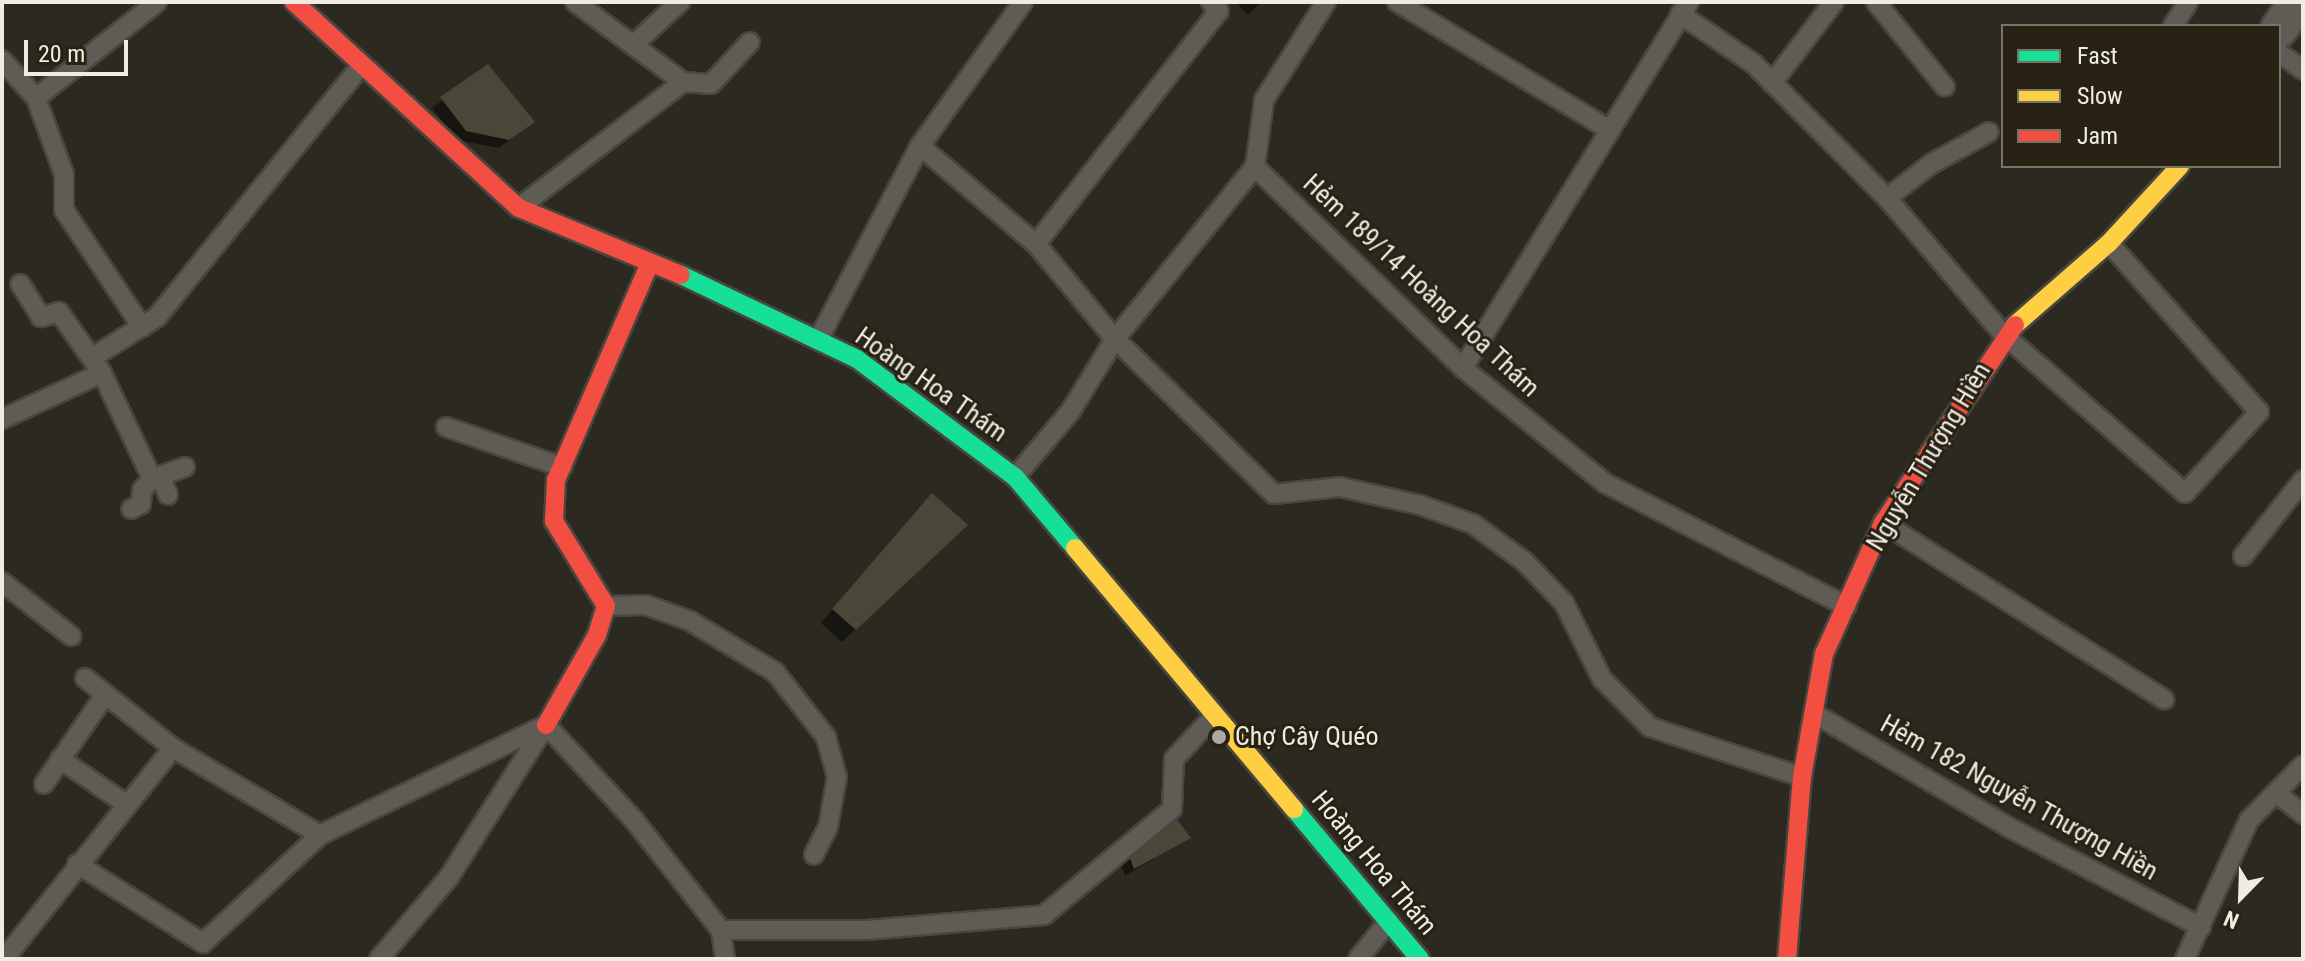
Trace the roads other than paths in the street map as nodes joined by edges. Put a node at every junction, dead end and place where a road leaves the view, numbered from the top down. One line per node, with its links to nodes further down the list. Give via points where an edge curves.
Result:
1 (157, 2): 25 (lane)
2 (294, 2): 20 (street, Hoàng Hoa Thám)
3 (575, 2): 17 (lane)
4 (680, 2): 17 (lane)
5 (1023, 2): 28 (lane)
6 (1211, 2): 34 (lane, via 1219,11)
7 (1326, 2): 29 (lane, via 1264,100)
8 (1397, 2): 26 (lane)
9 (1834, 2): 23 (lane)
10 (1876, 2): 24 (lane)
11 (2188, 2): 14 (lane)
12 (2297, 2): 15 (street)
13 (1684, 8): 23 (lane); 26 (lane)
14 (2174, 24)
15 (2281, 26)
16 (750, 42): 22 (lane, via 711,84)
17 (633, 45): 22 (lane)
18 (2281, 54): 21 (lane)
19 (2, 60): 25 (lane)
20 (362, 65): 32 (street, Hoàng Hoa Thám); 37 (lane, via 157,317)
21 (2303, 70)
22 (683, 82): 32 (lane)
23 (1772, 83): 31 (lane)
24 (1945, 87)
25 (36, 98): 37 (lane, via 64,174 64,210)
26 (1610, 130): 42 (lane)
27 (1989, 132): 31 (lane, via 1931,164)
28 (920, 146): 34 (lane); 40 (lane)
29 (1255, 167): 39 (lane); 42 (lane, Hẻm 189/14 Hoàng Hoa Thám)
30 (2178, 168): 33 (street, Nguyễn Thượng Hiền)
31 (1887, 198): 38 (lane)
32 (519, 208): 35 (street, Hoàng Hoa Thám)
33 (2109, 243): 38 (street, Nguyễn Thượng Hiền); 38 (lane, via 2259,412 2185,493)
34 (1036, 244): 39 (lane)
35 (649, 265): 40 (street, Hoàng Hoa Thám, via 714,288); 46 (street)
36 (20, 284): 41 (lane, via 41,317 59,312)
37 (142, 327): 41 (lane)
38 (2004, 335): 52 (street, Nguyễn Thượng Hiền)
39 (1115, 339): 47 (lane, via 1070,412); 67 (lane, via 1274,494 1340,487 1420,505 1473,524 1525,562 1564,603 1602,679 1650,727)
40 (818, 340): 47 (street, Hoàng Hoa Thám, via 857,359)
41 (98, 365): 43 (lane); 48 (lane)
42 (1463, 368): 56 (lane, Hẻm 189/14 Hoàng Hoa Thám, via 1605,483)
43 (2, 419)
44 (446, 427): 46 (lane)
45 (185, 467): 48 (lane)
46 (562, 467): 55 (street, via 556,480 554,521)
47 (1015, 477): 62 (street, Hoàng Hoa Thám)
48 (152, 479): 50 (lane, via 162,480); 51 (lane, via 142,490 141,504)
49 (2303, 480): 53 (lane)
50 (168, 495)
51 (131, 509)
52 (1883, 523): 56 (street, Nguyễn Thượng Hiền); 60 (lane)
53 (2243, 556)
54 (2, 582): 57 (lane)
55 (606, 606): 63 (street, via 597,635); 73 (lane, via 646,605 690,621 775,672 826,737 837,777 828,827)
56 (1846, 606): 61 (street, Nguyễn Thượng Hiền, via 1824,654)
57 (71, 636)
58 (85, 678): 59 (lane)
59 (105, 695): 64 (lane); 65 (lane)
60 (2164, 699)
61 (1813, 713): 67 (street, Nguyễn Thượng Hiền); 76 (lane, Hẻm 182 Nguyễn Thượng Hiền, via 2012,829)
62 (1214, 716): 75 (street, Hoàng Hoa Thám); 77 (lane, via 1174,759 1172,809 1044,915 867,930)
63 (546, 725): 72 (lane); 77 (lane, via 634,820); 79 (lane, via 458,864)
64 (173, 748): 70 (lane); 72 (lane)
65 (60, 759): 68 (lane); 70 (lane)
66 (2303, 765): 69 (lane)
67 (1802, 777): 83 (street, Nguyễn Thượng Hiền)
68 (44, 784)
69 (2276, 793): 71 (lane); 76 (lane, via 2249,820)
70 (126, 804): 74 (lane)
71 (2303, 814)
72 (320, 835): 74 (lane, via 203,943)
73 (814, 855)
74 (77, 864): 78 (lane)
75 (1389, 921): 81 (lane); 82 (street, Hoàng Hoa Thám)
76 (2201, 927): 84 (lane)
77 (721, 930): 80 (lane)
78 (4, 959)
79 (379, 959)
80 (725, 959)
81 (1358, 959)
82 (1420, 959)
83 (1787, 959)
84 (2185, 959)

